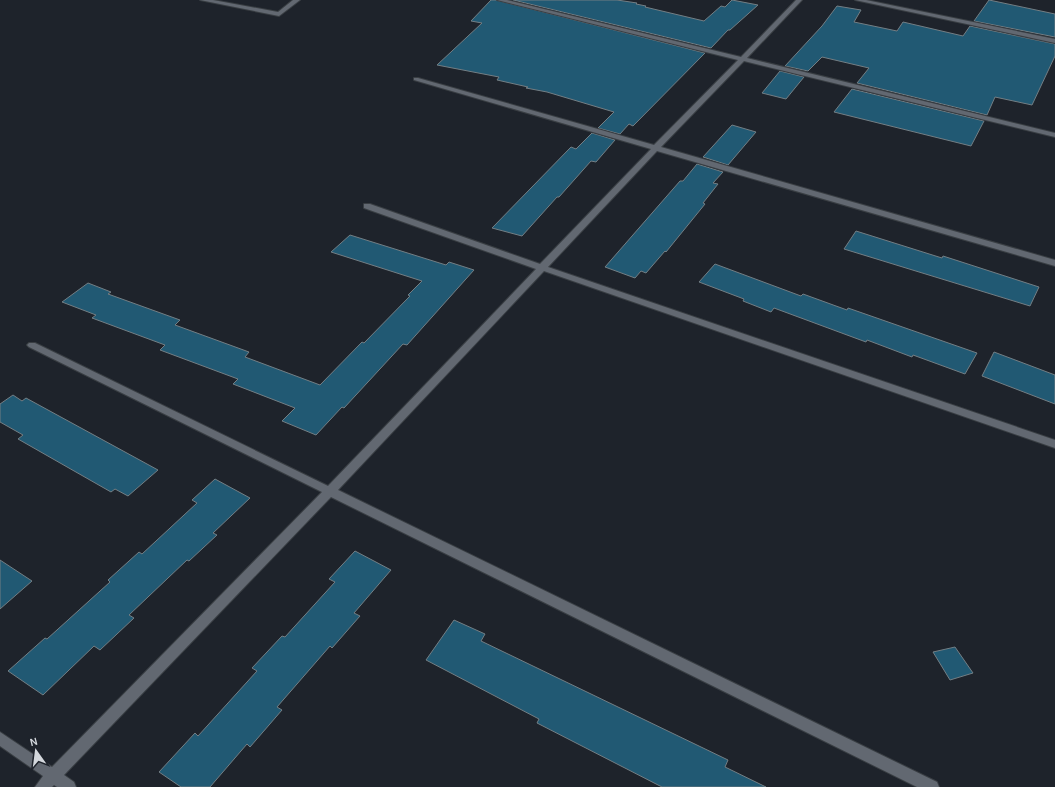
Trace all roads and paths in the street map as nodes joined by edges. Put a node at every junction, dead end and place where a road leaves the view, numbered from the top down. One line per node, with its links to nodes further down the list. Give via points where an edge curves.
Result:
1 (203, 0): 2 (street, via 279,14)
2 (297, 0)
3 (500, 0): 7 (street)
4 (799, 0): 7 (street)
5 (858, 0): 6 (street)
6 (1055, 41)
7 (742, 59): 9 (street); 10 (street)
8 (416, 79): 10 (street)
9 (1055, 135)
10 (656, 148): 12 (street); 13 (street)
11 (367, 206): 13 (street)
12 (1055, 263)
13 (542, 268): 15 (street); 16 (street)
14 (32, 345): 16 (street)
15 (1055, 444)
16 (329, 492): 18 (street); 21 (street)
17 (0, 738): 18 (street)
18 (53, 776): 19 (street); 20 (street)
19 (42, 787)
20 (69, 787)
21 (932, 787)

